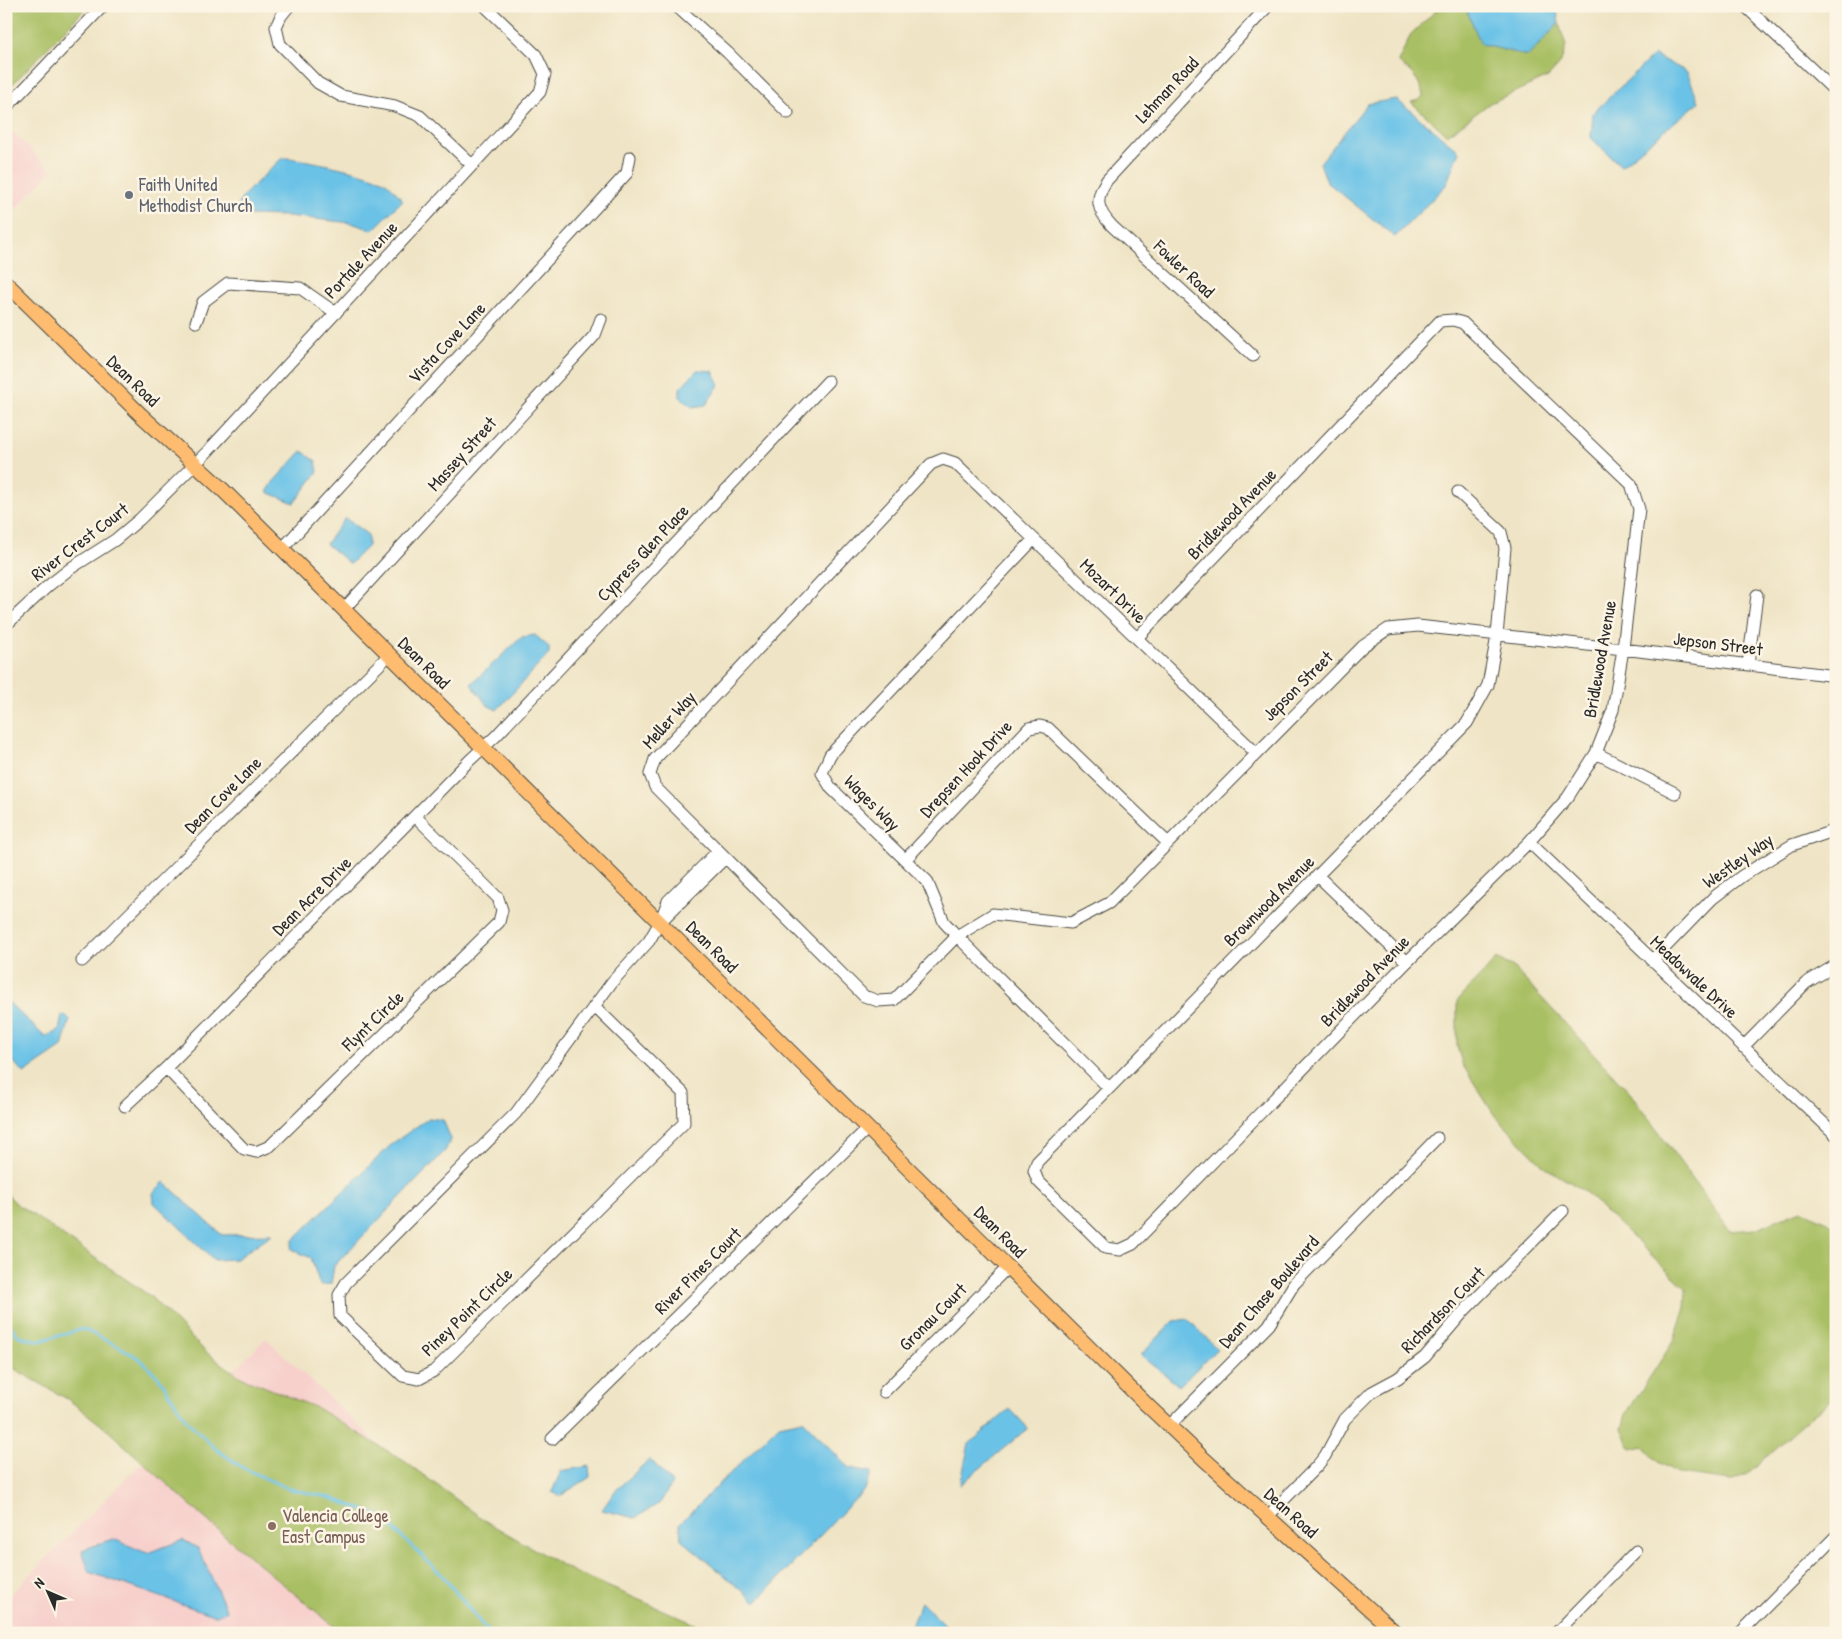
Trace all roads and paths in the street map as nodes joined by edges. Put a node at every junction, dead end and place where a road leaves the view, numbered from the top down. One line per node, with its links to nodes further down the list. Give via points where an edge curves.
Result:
1 (102, 6): 8 (street)
2 (289, 6): 11 (street, via 280,16 276,28 280,44 318,83 341,96 395,106 420,116)
3 (485, 6): 11 (street, Portale Avenue, via 536,55 545,74 540,92)
4 (676, 6): 9 (street)
5 (1268, 6): 12 (street, Lehman Road, via 1107,180)
6 (1745, 6): 7 (street)
7 (1836, 92)
8 (6, 108)
9 (788, 113)
10 (630, 157): 23 (street, Vista Cove Lane, via 627,173)
11 (472, 165): 14 (street, Portale Avenue)
12 (1098, 202): 17 (street, Fowler Road, via 1104,218 1112,226)
13 (6, 283): 20 (main road, Dean Road)
14 (336, 313): 16 (street, via 300,288 228,283 203,302); 20 (street, Portale Avenue)
15 (602, 319): 25 (street, Massey Street, via 595,335)
16 (196, 322)
17 (1253, 356)
18 (828, 381): 33 (street, Cypress Glen Place)
19 (944, 459): 22 (street, Mozart Drive, via 954,463); 41 (street, Meller Way, via 931,464 654,760 650,774 655,787)
20 (195, 464): 23 (main road, Dean Road); 26 (street, River Crest Court, via 140,520 48,586)
21 (1458, 492): 27 (street, Brownwood Avenue, via 1501,532 1505,548)
22 (1034, 539): 28 (street, Mozart Drive); 42 (street, Wages Way, via 830,755 822,773 831,788)
23 (282, 549): 25 (main road, Dean Road)
24 (1757, 596): 31 (street)
25 (343, 610): 30 (main road, Dean Road)
26 (6, 625)
27 (1498, 636): 29 (street, Jepson Street); 34 (street, Jepson Street, via 1418,626 1388,629 1363,646); 43 (street, Brownwood Avenue, via 1488,685 1467,723)
28 (1137, 638): 29 (street, Bridlewood Avenue, via 1440,321 1453,320 1462,323 1631,484 1639,510); 34 (street, Mozart Drive)
29 (1623, 649): 31 (street, Jepson Street); 35 (street, Bridlewood Avenue, via 1613,710)
30 (389, 655): 33 (main road, Dean Road); 46 (street, Dean Cove Lane)
31 (1748, 665): 32 (street, Jepson Street)
32 (1836, 676)
33 (483, 748): 37 (street, Dean Acre Drive); 44 (main road, Dean Road)
34 (1256, 753): 40 (street, Jepson Street)
35 (1596, 753): 36 (street); 39 (street, Bridlewood Avenue, via 1568,797)
36 (1675, 793)
37 (416, 816): 53 (street, Dean Acre Drive); 53 (street, Flynt Circle, via 498,898 502,910 499,922 270,1146 256,1152 244,1149)
38 (1836, 830): 47 (street, Westley Way, via 1792,845 1742,876 1713,898)
39 (1529, 842): 47 (street, Meadowvale Drive); 48 (street, Bridlewood Avenue)
40 (1168, 843): 42 (street, Drepsen Hook Drive, via 1048,728 1040,726 1029,728); 45 (street, Jepson Street, via 1109,903 1071,923 993,914)
41 (722, 854): 44 (street, Piney Point Circle, via 668,901); 50 (street, Meller Way, via 864,996)
42 (905, 860): 45 (street, Wages Way, via 927,881 944,922)
43 (1318, 876): 48 (street); 54 (street, Brownwood Avenue)
44 (660, 922): 51 (street, Piney Point Circle, via 649,941); 56 (main road, Dean Road)
45 (957, 936): 50 (street, Jepson Street, via 894,1000); 54 (street, Wages Way)
46 (82, 960)
47 (1652, 961): 52 (street, Meadowvale Drive)
48 (1408, 962): 59 (street, Bridlewood Avenue, via 1133,1244 1120,1250 1106,1248 1038,1180)
49 (1836, 965): 52 (street, via 1806,983)
50 (878, 1002)
51 (594, 1006): 51 (street, Piney Point Circle, via 516,1113 346,1283 339,1295 340,1316 403,1376 419,1379 434,1371 684,1124 683,1093)
52 (1743, 1047): 57 (street, Meadowvale Drive)
53 (166, 1068): 55 (street, Dean Acre Drive)
54 (1109, 1088): 59 (street, Brownwood Avenue, via 1037,1162)
55 (125, 1106)
56 (868, 1128): 61 (main road, Dean Road); 64 (street, River Pines Court)
57 (1835, 1133)
58 (1437, 1138): 63 (street, Dean Chase Boulevard, via 1294,1284 1269,1326)
59 (1034, 1171)
60 (1563, 1211): 65 (street, Richardson Court, via 1425,1357 1398,1378 1372,1392 1345,1419 1321,1461)
61 (1008, 1266): 62 (street, Gronau Court); 63 (main road, Dean Road)
62 (884, 1392)
63 (1169, 1426): 65 (main road, Dean Road)
64 (552, 1439)
65 (1267, 1517): 68 (main road, Dean Road)
66 (1836, 1536): 70 (street)
67 (1636, 1551): 69 (street)
68 (1396, 1633)
69 (1556, 1633)
70 (1740, 1633)

